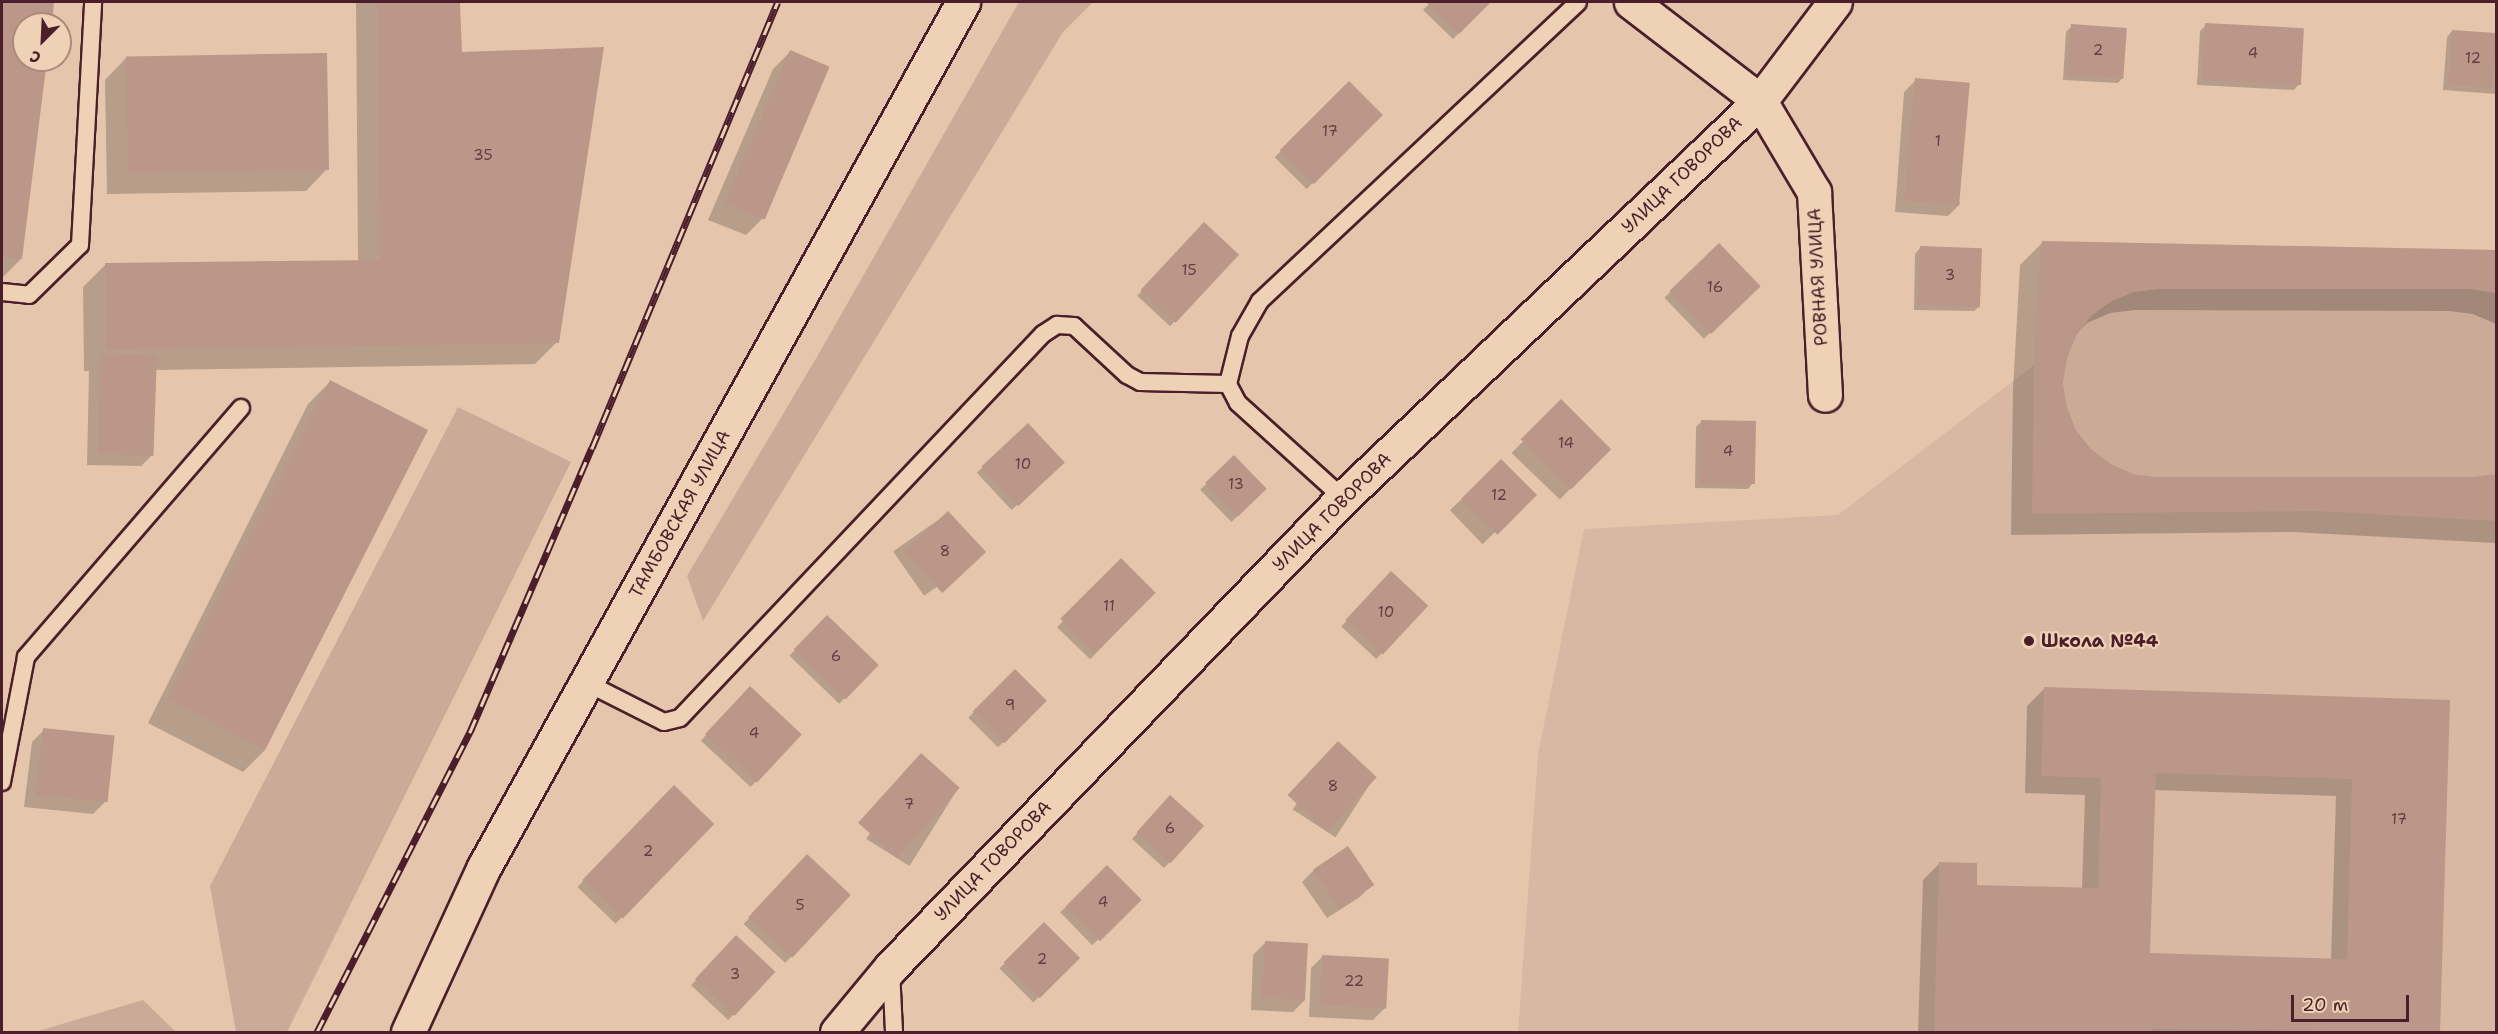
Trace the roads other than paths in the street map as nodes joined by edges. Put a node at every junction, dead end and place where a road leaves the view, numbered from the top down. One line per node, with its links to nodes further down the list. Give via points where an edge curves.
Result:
1 (93, 2): 7 (lane, via 80,245 29,295)
2 (1578, 2): 8 (lane, via 1260,301 1240,336)
3 (1631, 2): 6 (street)
4 (1835, 2): 6 (street, УЛИЦА ГОВОРОВА)
5 (953, 5): 12 (street, ТАМБОВСКАЯ УЛИЦА)
6 (1760, 101): 9 (street, РОВНАЯ УЛИЦА, via 1814,192); 11 (street, УЛИЦА ГОВОРОВА)
7 (2, 292)
8 (1228, 384): 11 (lane, via 1238,403); 12 (lane, via 1140,382 1127,375 1074,326 1057,325 1043,334 680,718 664,722)
9 (1826, 395)
10 (241, 408): 13 (lane, via 26,657)
11 (1343, 498): 14 (street, УЛИЦА ГОВОРОВА)
12 (587, 683): 15 (street, ТАМБОВСКАЯ УЛИЦА, via 484,867)
13 (2, 782)
14 (891, 968): 16 (street, УЛИЦА ГОВОРОВА); 17 (lane)
15 (408, 1032)
16 (837, 1032)
17 (894, 1032)

